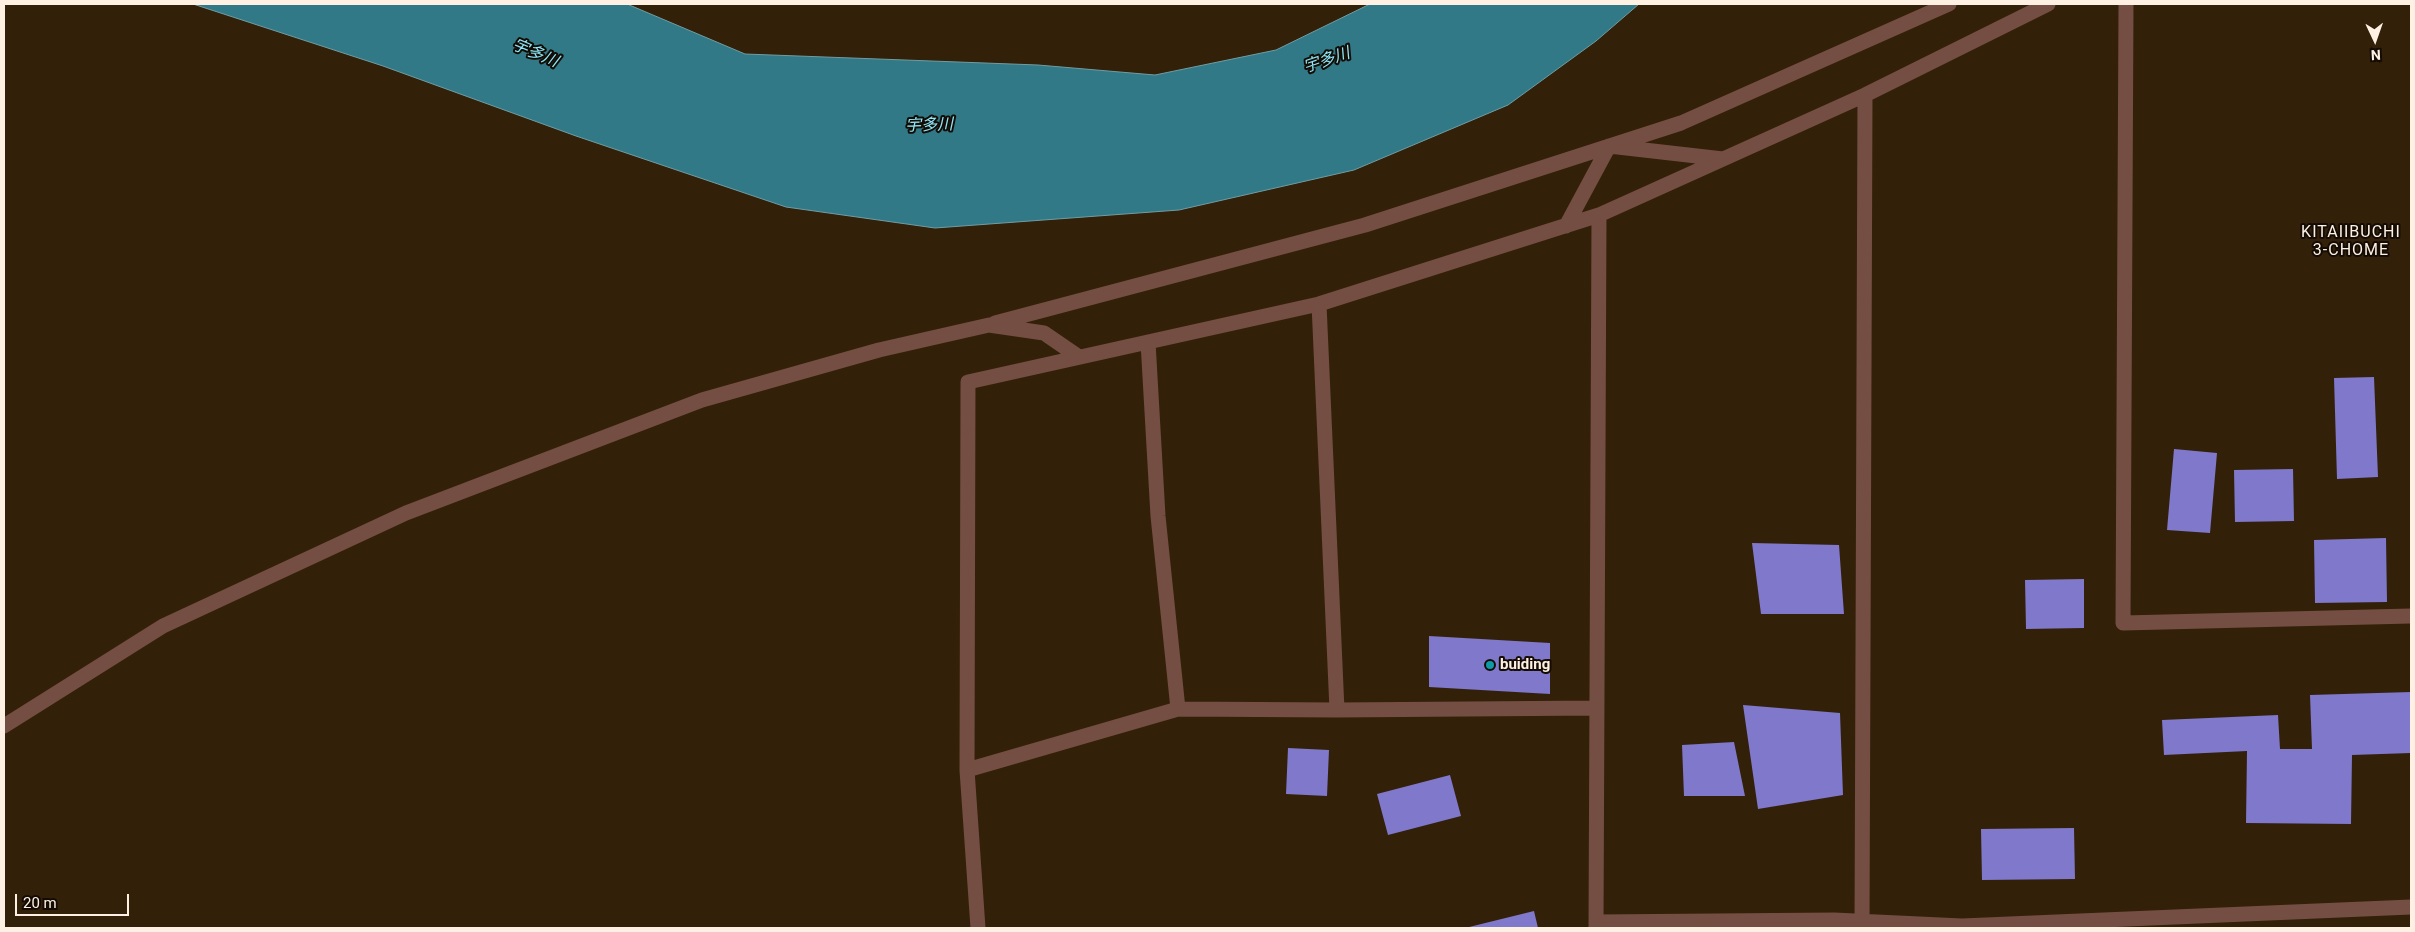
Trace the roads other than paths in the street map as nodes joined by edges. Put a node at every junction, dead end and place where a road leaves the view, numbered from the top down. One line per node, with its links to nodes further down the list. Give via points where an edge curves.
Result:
1 (1949, 4): 5 (street, via 1681,123)
2 (2048, 4): 4 (street)
3 (2126, 4): 13 (street, via 2123,623)
4 (1865, 96): 6 (street); 21 (street)
5 (1609, 146): 6 (street); 8 (street); 10 (street, via 1365,225)
6 (1724, 159): 7 (street)
7 (1599, 215): 8 (street); 14 (street)
8 (1566, 226): 9 (street)
9 (1319, 304): 11 (street); 16 (street)
10 (989, 325): 12 (street, via 1044,333); 17 (street, via 879,350 702,400 406,513 163,626)
11 (1148, 342): 12 (street); 15 (street, via 1158,516)
12 (1079, 358): 18 (street, via 968,382)
13 (2411, 616)
14 (1597, 708): 16 (street); 20 (street)
15 (1178, 709): 16 (street); 18 (street)
16 (1336, 710)
17 (4, 726)
18 (967, 770): 22 (street)
19 (2411, 907): 21 (street, via 1962,926)
20 (1596, 925): 21 (street, via 1834,920)
21 (1862, 925)
22 (978, 928)

